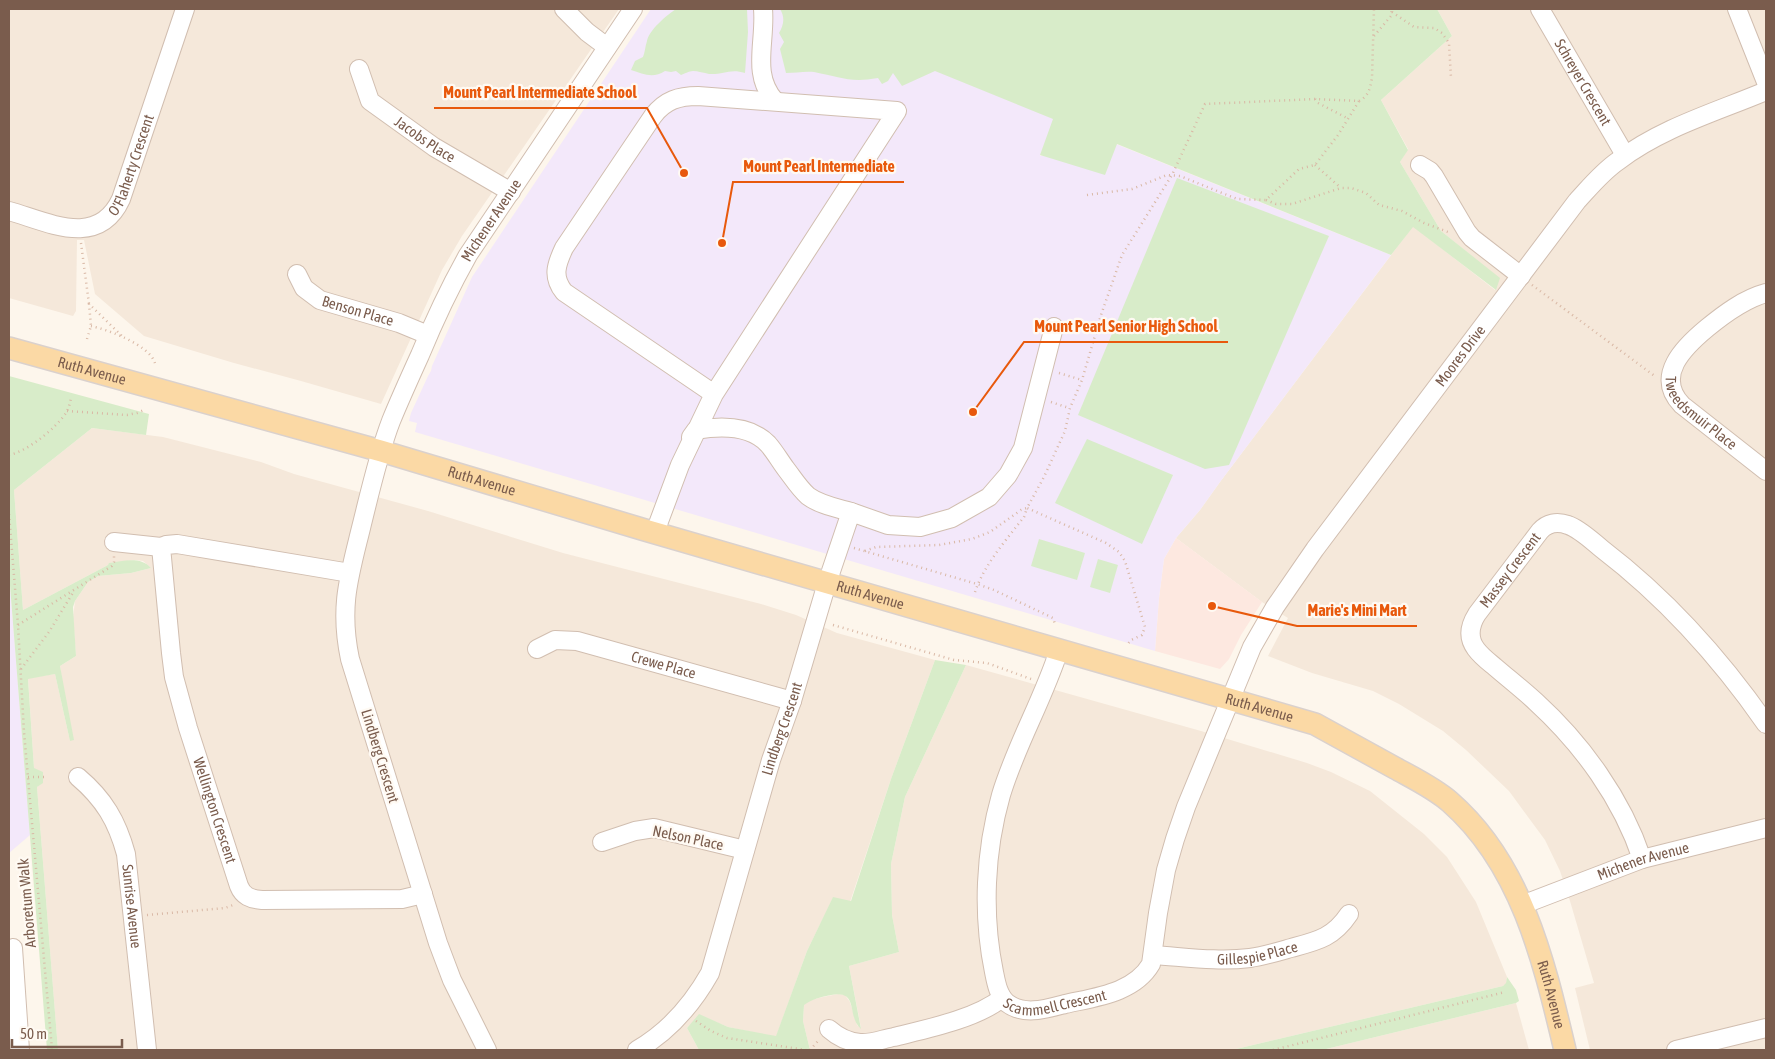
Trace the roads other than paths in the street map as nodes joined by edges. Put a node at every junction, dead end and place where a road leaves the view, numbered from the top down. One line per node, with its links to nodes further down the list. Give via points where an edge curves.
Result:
1 (185, 9): 15 (street, O'Flaherty Crescent, via 117,206 106,220 99,225 79,229)
2 (564, 9): 7 (street)
3 (633, 9): 7 (street, Michener Avenue)
4 (763, 9): 11 (street, via 761,74 765,88)
5 (1540, 9): 12 (street, Schreyer Crescent)
6 (1737, 9): 9 (street)
7 (607, 47): 14 (street, Michener Avenue)
8 (359, 70): 14 (street, Jacobs Place, via 370,101 434,146)
9 (1766, 82)
10 (1766, 92): 12 (street, Moores Drive, via 1668,131)
11 (775, 101): 22 (street, via 897,111); 22 (street, via 689,96 659,108 564,248 558,263 556,279 569,297)
12 (1625, 155): 17 (street, Moores Drive, via 1587,190)
13 (1420, 164): 17 (street, via 1434,176 1472,238)
14 (511, 192): 20 (street, Michener Avenue, via 464,261)
15 (9, 211)
16 (297, 274): 20 (street, Benson Place, via 304,288 320,300)
17 (1526, 280): 34 (street, Moores Drive, via 1286,590 1252,647)
18 (1766, 293): 25 (street, Tweedsmuir Place, via 1737,306 1689,343 1674,364 1672,382 1676,399 1682,405)
19 (1054, 328): 26 (street, via 1023,448 1008,475 989,497 952,518 920,527 888,525)
20 (428, 335): 24 (street, Michener Avenue)
21 (9, 348): 24 (main road, Ruth Avenue)
22 (714, 394): 23 (street)
23 (696, 430): 26 (street, via 733,428 760,437 806,494 814,500); 27 (street, via 670,466)
24 (381, 452): 27 (main road, Ruth Avenue); 30 (street, Lindberg Crescent)
25 (1766, 471)
26 (851, 512): 31 (street, Lindberg Crescent)
27 (650, 531): 31 (main road, Ruth Avenue)
28 (114, 542): 29 (street)
29 (161, 547): 30 (street, via 177,544); 42 (street, Wellington Crescent, via 176,682 188,728 244,895 262,900 402,899)
30 (350, 573): 42 (street, Lindberg Crescent, via 344,614 348,651)
31 (827, 582): 33 (main road, Ruth Avenue); 35 (street, Lindberg Crescent)
32 (537, 649): 35 (street, Crewe Place, via 555,640 577,641)
33 (1059, 650): 34 (main road, Ruth Avenue); 47 (street, Scammell Crescent, via 1009,772 992,835 988,926 991,959)
34 (1231, 700): 43 (main road, Ruth Avenue, via 1315,724 1449,802 1489,847); 46 (street, Scammell Crescent, via 1186,807 1170,855)
35 (792, 701): 40 (street, Lindberg Crescent)
36 (1766, 724): 41 (street, Massey Crescent, via 1688,627 1633,573 1571,526 1556,523 1540,531 1477,614 1470,628 1471,642 1481,656 1552,717 1580,750 1621,810)
37 (78, 777): 52 (street, Sunrise Avenue, via 99,796 118,830 127,862)
38 (1766, 828): 41 (street, Michener Avenue)
39 (602, 842): 40 (street, Nelson Place, via 654,828)
40 (745, 850): 54 (street, Lindberg Crescent, via 707,978 671,1026)
41 (1642, 859): 43 (street, Michener Avenue)
42 (423, 894): 53 (street, Lindberg Crescent, via 452,980)
43 (1522, 905): 55 (main road, Ruth Avenue, via 1546,973)
44 (1349, 914): 46 (street, Gillespie Place, via 1339,928 1326,937 1259,956 1225,959)
45 (13, 948): 51 (street)
46 (1153, 955): 47 (street, Scammell Crescent, via 1141,978 1128,987 1106,994 1035,1010 1019,1009)
47 (1002, 998): 49 (street, via 982,1010 946,1023 868,1043 851,1042)
48 (1766, 1028): 50 (street)
49 (829, 1029)
50 (1683, 1049)
51 (20, 1050)
52 (147, 1050)
53 (487, 1050)
54 (637, 1050)
55 (1565, 1050)

